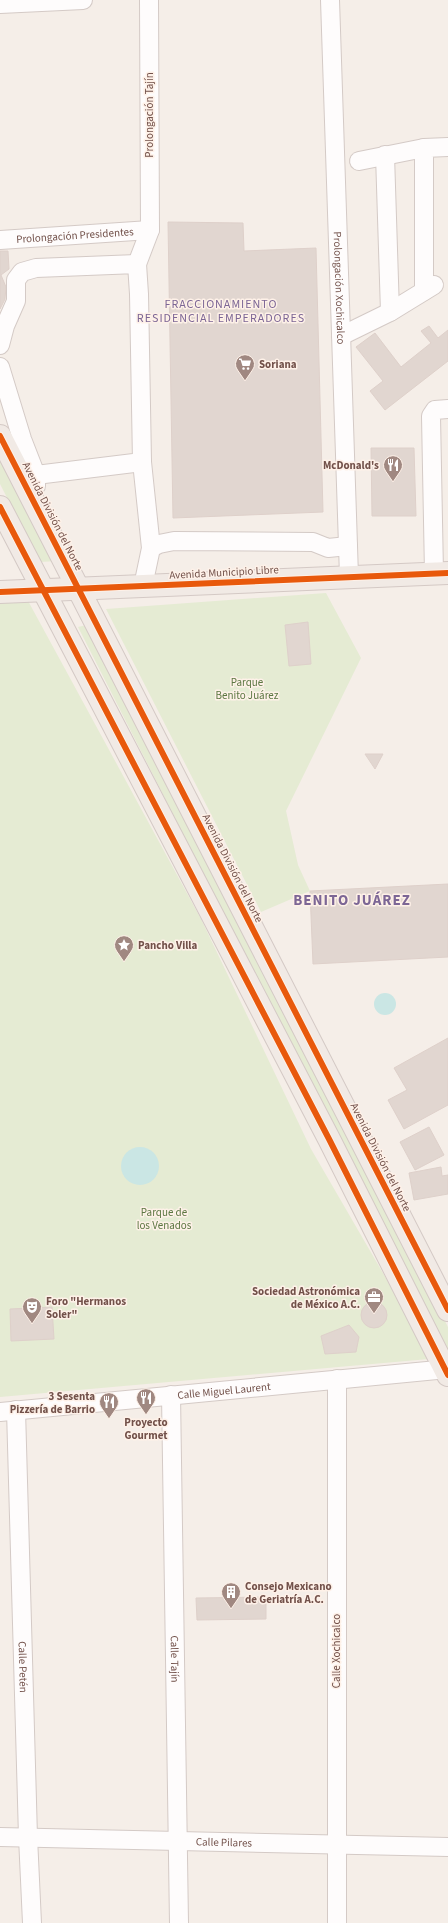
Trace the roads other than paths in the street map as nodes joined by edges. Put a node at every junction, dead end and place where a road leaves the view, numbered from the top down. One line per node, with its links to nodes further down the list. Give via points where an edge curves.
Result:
1 (83, 0): 4 (street)
2 (149, 0): 9 (street, Prolongación Tajín)
3 (330, 0): 13 (street, Prolongación Xochicalco)
4 (0, 4)
5 (448, 147): 6 (street)
6 (424, 148): 7 (street); 12 (street, via 429,288)
7 (385, 155): 8 (street); 12 (street)
8 (359, 161)
9 (150, 230): 10 (street, Prolongación Presidentes); 11 (street)
10 (0, 240)
11 (136, 264): 14 (street, via 36,268 22,272 16,280 16,301); 18 (street, via 139,294)
12 (390, 312): 13 (street)
13 (341, 336): 22 (street, Prolongación Xochicalco)
14 (0, 345)
15 (0, 367): 19 (street)
16 (448, 409): 24 (street, via 435,410 431,416)
17 (0, 436): 20 (main road, Avenida División del Norte)
18 (142, 462): 19 (street); 23 (street)
19 (36, 475): 20 (street)
20 (32, 498): 27 (main road, Avenida División del Norte)
21 (0, 507): 28 (main road)
22 (348, 540): 23 (street, via 328,548 313,542 174,541); 25 (street, Prolongación Xochicalco)
23 (151, 548): 26 (street)
24 (441, 573): 25 (main road, Avenida Municipio Libre)
25 (349, 576): 26 (main road, Avenida Municipio Libre)
26 (143, 586): 27 (main road, Avenida Municipio Libre)
27 (79, 589): 28 (main road, Avenida Municipio Libre); 30 (main road, Avenida División del Norte)
28 (43, 590): 29 (main road, Avenida Municipio Libre); 31 (main road)
29 (0, 592)
30 (448, 1310)
31 (447, 1371): 32 (street, Calle Miguel Laurent)
32 (336, 1379): 33 (street, Calle Miguel Laurent); 38 (street, Calle Xochicalco)
33 (170, 1395): 34 (street, Calle Miguel Laurent); 37 (street, Calle Tajín)
34 (8, 1411): 36 (street, Calle Petén)
35 (0, 1837): 36 (street, Calle Pilares)
36 (28, 1838): 37 (street, Calle Pilares); 40 (street, Calle Petén)
37 (176, 1841): 38 (street, Calle Pilares); 41 (street, Calle Tajín)
38 (336, 1844): 39 (street, Calle Pilares); 42 (street, Calle Xochicalco)
39 (448, 1847)
40 (32, 1923)
41 (179, 1923)
42 (337, 1923)

